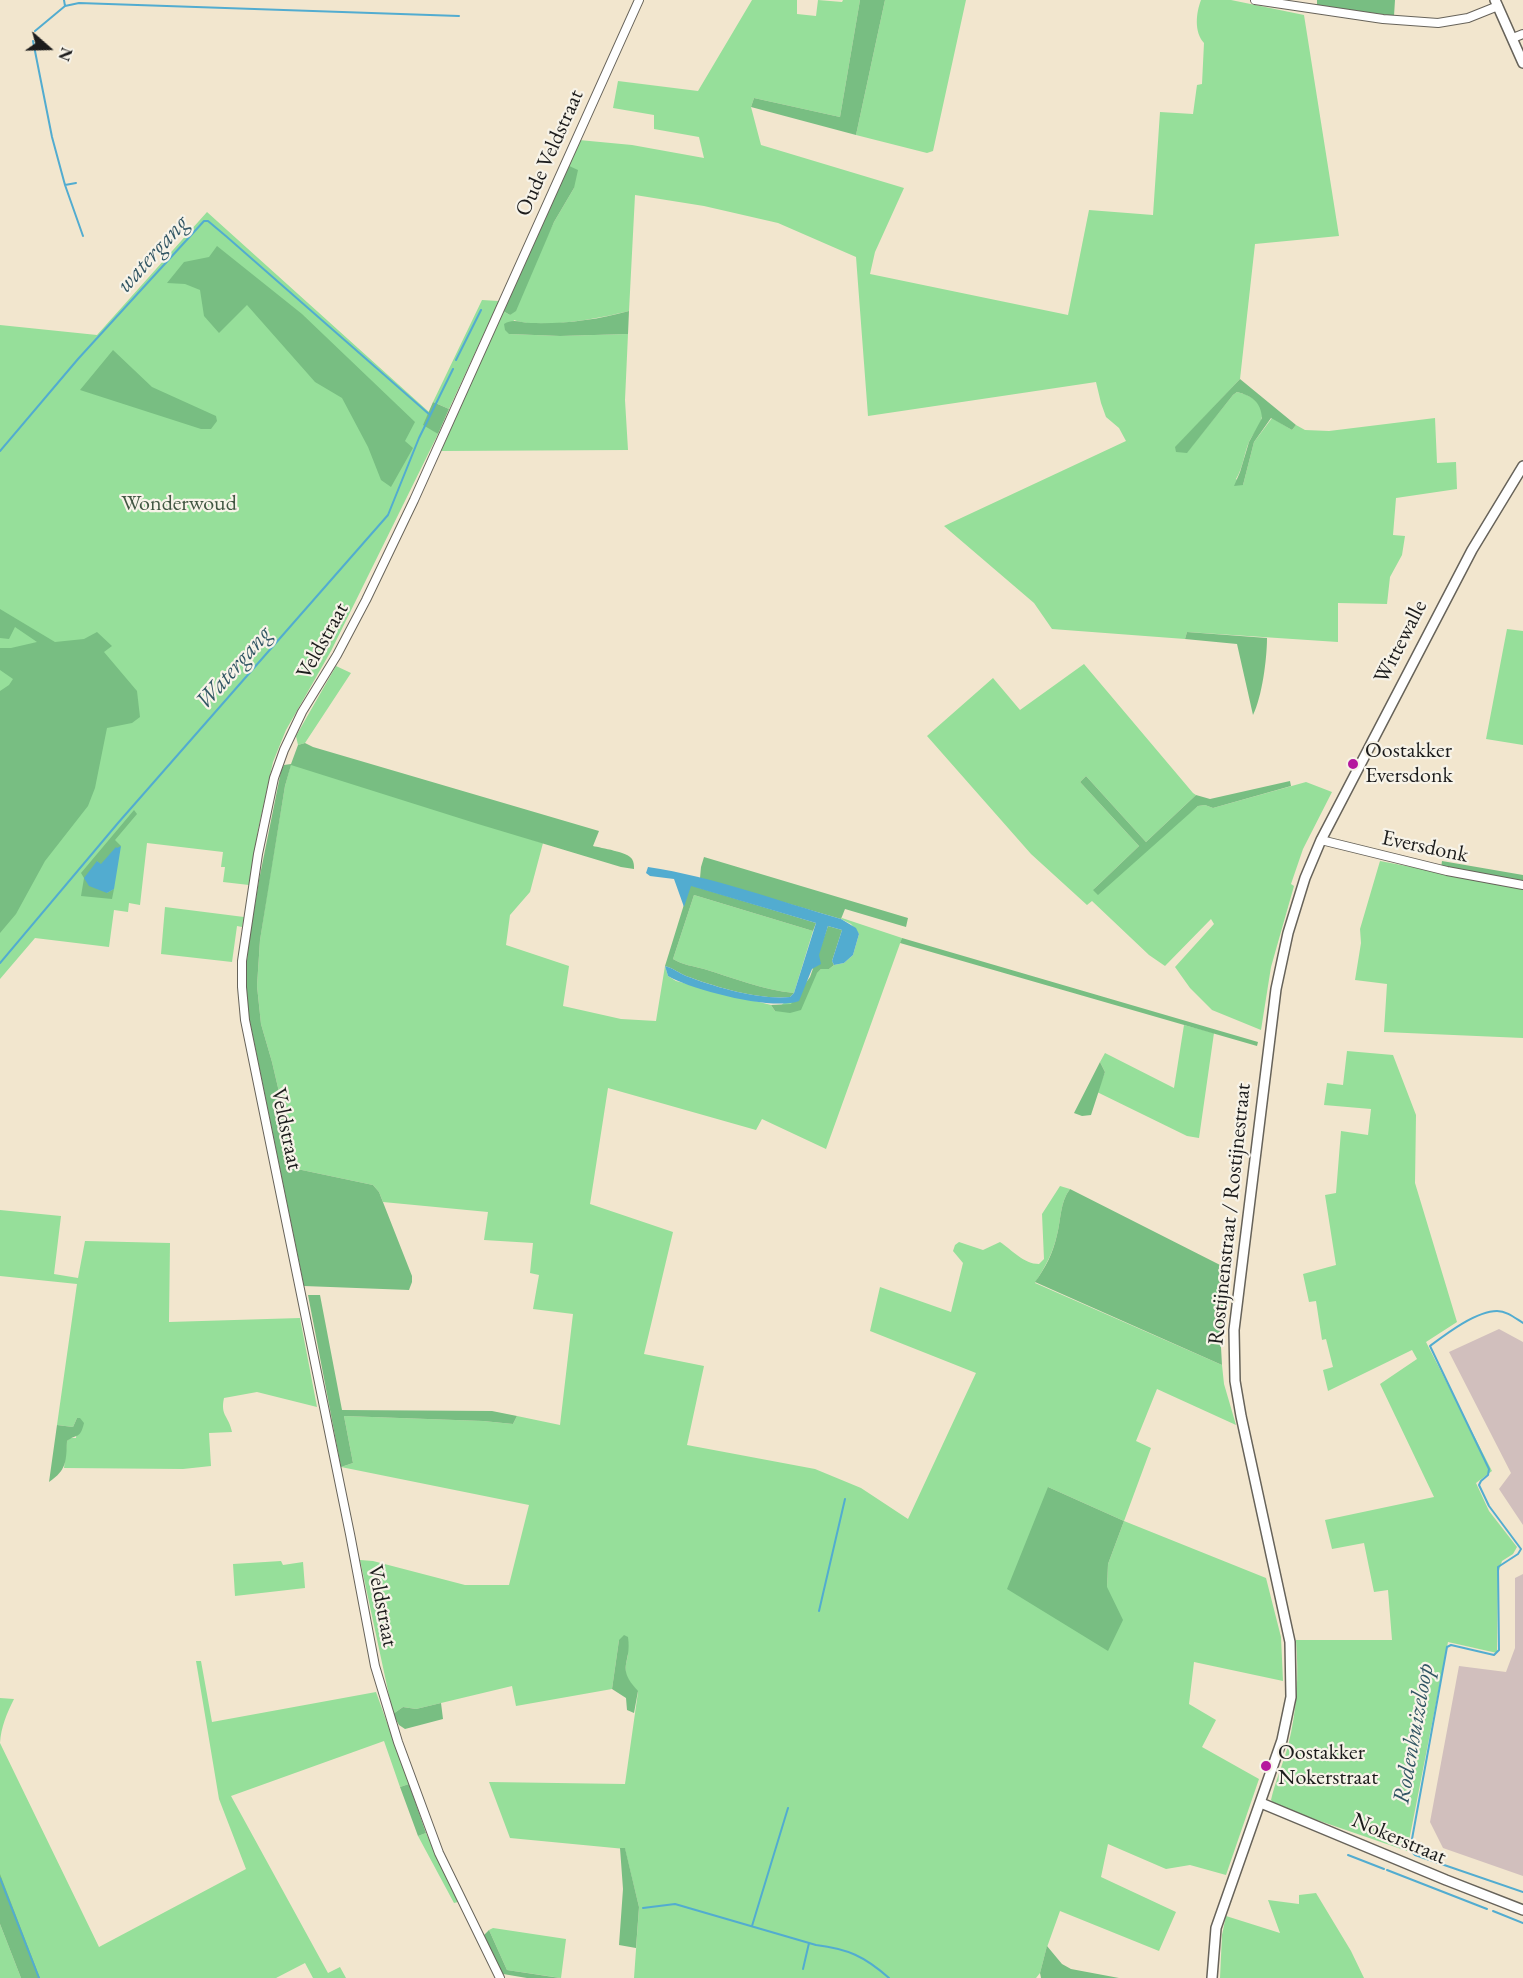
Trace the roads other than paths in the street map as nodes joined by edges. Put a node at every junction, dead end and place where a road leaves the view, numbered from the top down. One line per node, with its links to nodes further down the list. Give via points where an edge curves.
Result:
1 (640, 0): 7 (street, Oude Veldstraat)
2 (1255, 0): 3 (street, via 1438,23 1468,18)
3 (1496, 3): 5 (street)
4 (1523, 34): 5 (street)
5 (1513, 38): 6 (street)
6 (1523, 63)
7 (500, 310): 13 (street, Veldstraat, via 366,600 284,750 258,854 242,961 245,1020 375,1666 439,1853)
8 (1523, 466): 9 (street, Wittewalle, via 1472,550)
9 (1321, 840): 10 (street, Eversdonk); 11 (street, Rostijnenstraat / Rostijnestraat, via 1288,933 1276,989 1234,1330 1235,1381 1241,1416 1283,1606 1291,1662 1288,1713)
10 (1523, 885)
11 (1262, 1803): 12 (street, Nokerstraat); 14 (street, Rostijnenstraat / Rostijnestraat, via 1216,1928)
12 (1523, 1910)
13 (500, 1978)
14 (1212, 1978)

